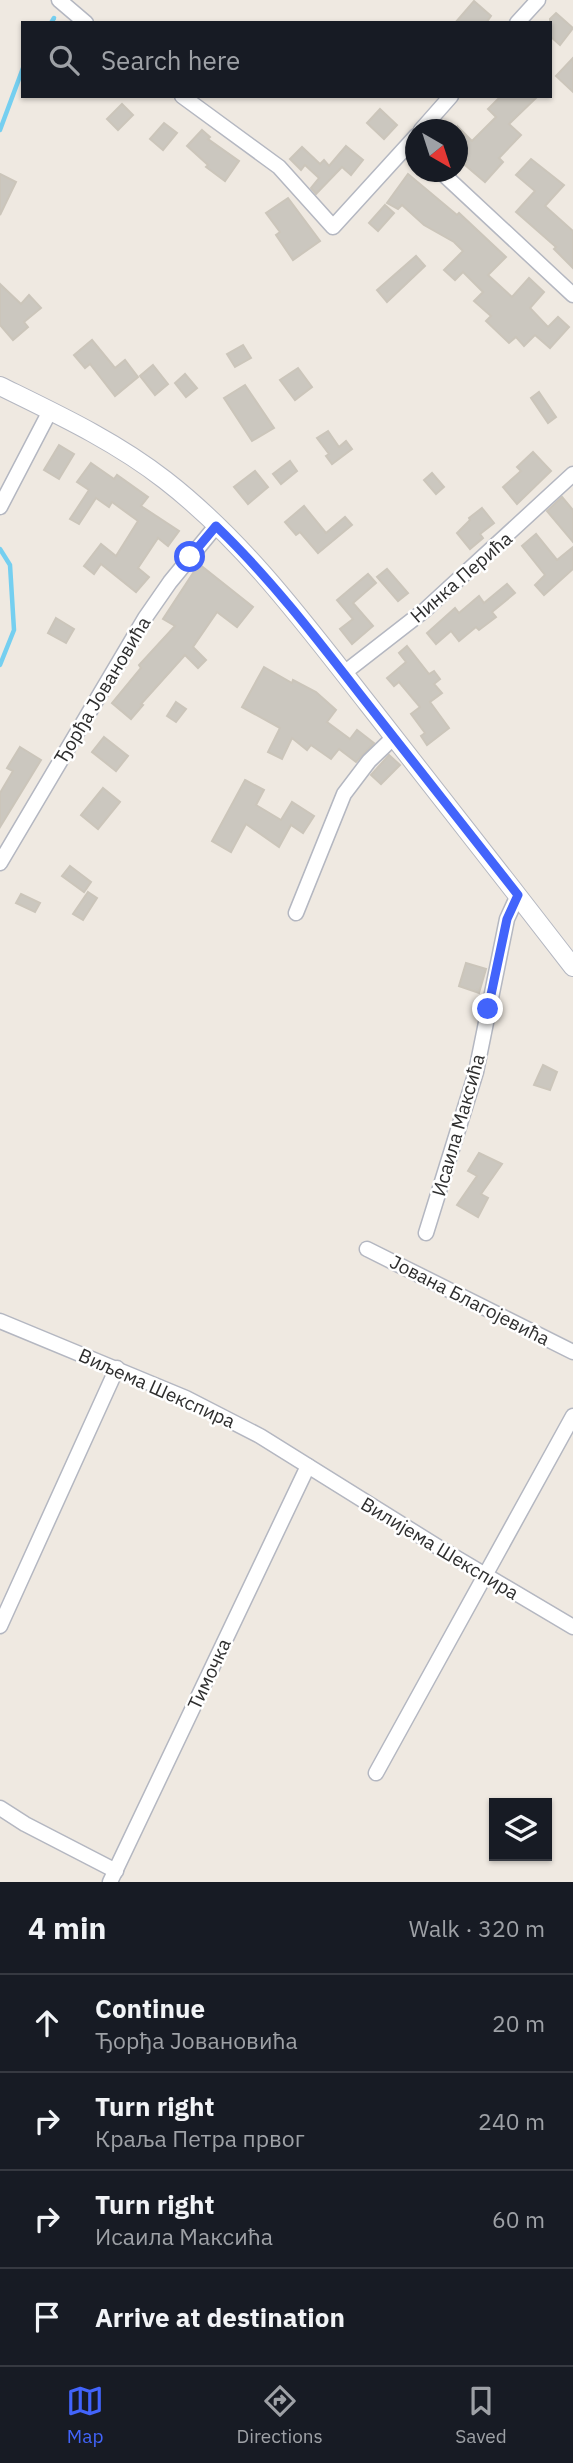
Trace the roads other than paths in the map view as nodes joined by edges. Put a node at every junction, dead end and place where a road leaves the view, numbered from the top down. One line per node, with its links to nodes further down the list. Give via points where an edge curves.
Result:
1 (60, 0): 3 (street)
2 (538, 0): 4 (street)
3 (84, 21)
4 (519, 21)
5 (185, 98): 8 (street, via 279,167 333,227)
6 (449, 98): 7 (street)
7 (431, 119)
8 (405, 150)
9 (452, 182): 10 (street)
10 (573, 295)
11 (0, 386): 12 (street)
12 (50, 411): 14 (street); 15 (street, via 138,460)
13 (573, 474): 16 (street, Нинка Перића, via 425,610)
14 (0, 507)
15 (216, 526): 16 (street, via 274,587); 18 (street, Ђорђа Јовановића, via 145,618)
16 (344, 673): 17 (street)
17 (394, 737): 19 (street); 20 (street, via 344,794)
18 (0, 863)
19 (518, 895): 21 (street); 22 (street, Исаила Максића, via 507,919 476,1072)
20 (296, 913)
21 (573, 967)
22 (426, 1233)
23 (367, 1248): 25 (street, Јована Благојевића)
24 (0, 1321): 26 (street, Виљема Шекспира)
25 (573, 1352)
26 (117, 1368): 28 (street, Виљема Шекспира, via 186,1398); 30 (street)
27 (573, 1416): 29 (street)
28 (309, 1466): 29 (street, Вилијема Шекспира); 34 (street, Тимочка)
29 (484, 1576): 31 (street, Вилијема Шекспира); 32 (street)
30 (0, 1626)
31 (573, 1627)
32 (376, 1773)
33 (0, 1808): 34 (street)
34 (113, 1876)

